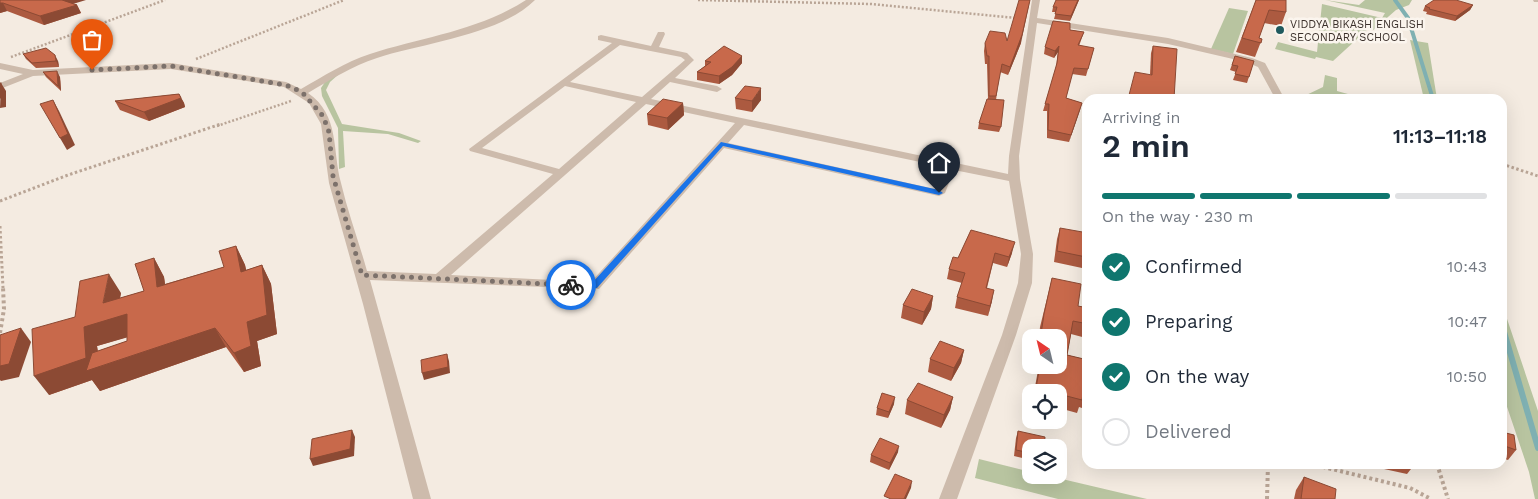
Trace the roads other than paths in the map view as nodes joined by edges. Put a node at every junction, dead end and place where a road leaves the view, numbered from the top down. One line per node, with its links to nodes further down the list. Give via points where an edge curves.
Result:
1 (532, 0): 15 (street, via 500,19 469,31 372,56 340,70)
2 (1036, 0): 3 (street)
3 (1032, 20): 14 (street, via 1168,41 1250,60 1262,65); 21 (street, via 1014,156)
4 (661, 34): 7 (street)
5 (601, 38): 6 (street)
6 (618, 42): 7 (street); 11 (street)
7 (654, 48): 10 (street, via 684,55 690,60)
8 (0, 66): 9 (street)
9 (33, 73): 12 (street); 15 (street, via 171,66 286,85)
10 (667, 79): 13 (street); 16 (street)
11 (563, 83): 16 (street); 20 (street, via 474,149)
12 (0, 86)
13 (717, 89)
14 (1277, 94)
15 (298, 96): 22 (street, via 318,107 329,132 333,176)
16 (643, 100): 17 (street); 20 (street)
17 (742, 121): 18 (street); 19 (street)
18 (721, 144): 19 (street, via 939,193); 23 (street, via 594,286)
19 (950, 166): 21 (street)
20 (559, 172): 23 (street)
21 (1014, 179): 25 (street, via 1027,254 1025,283)
22 (362, 275): 23 (street); 24 (street)
23 (440, 278)
24 (422, 499)
25 (948, 499)

